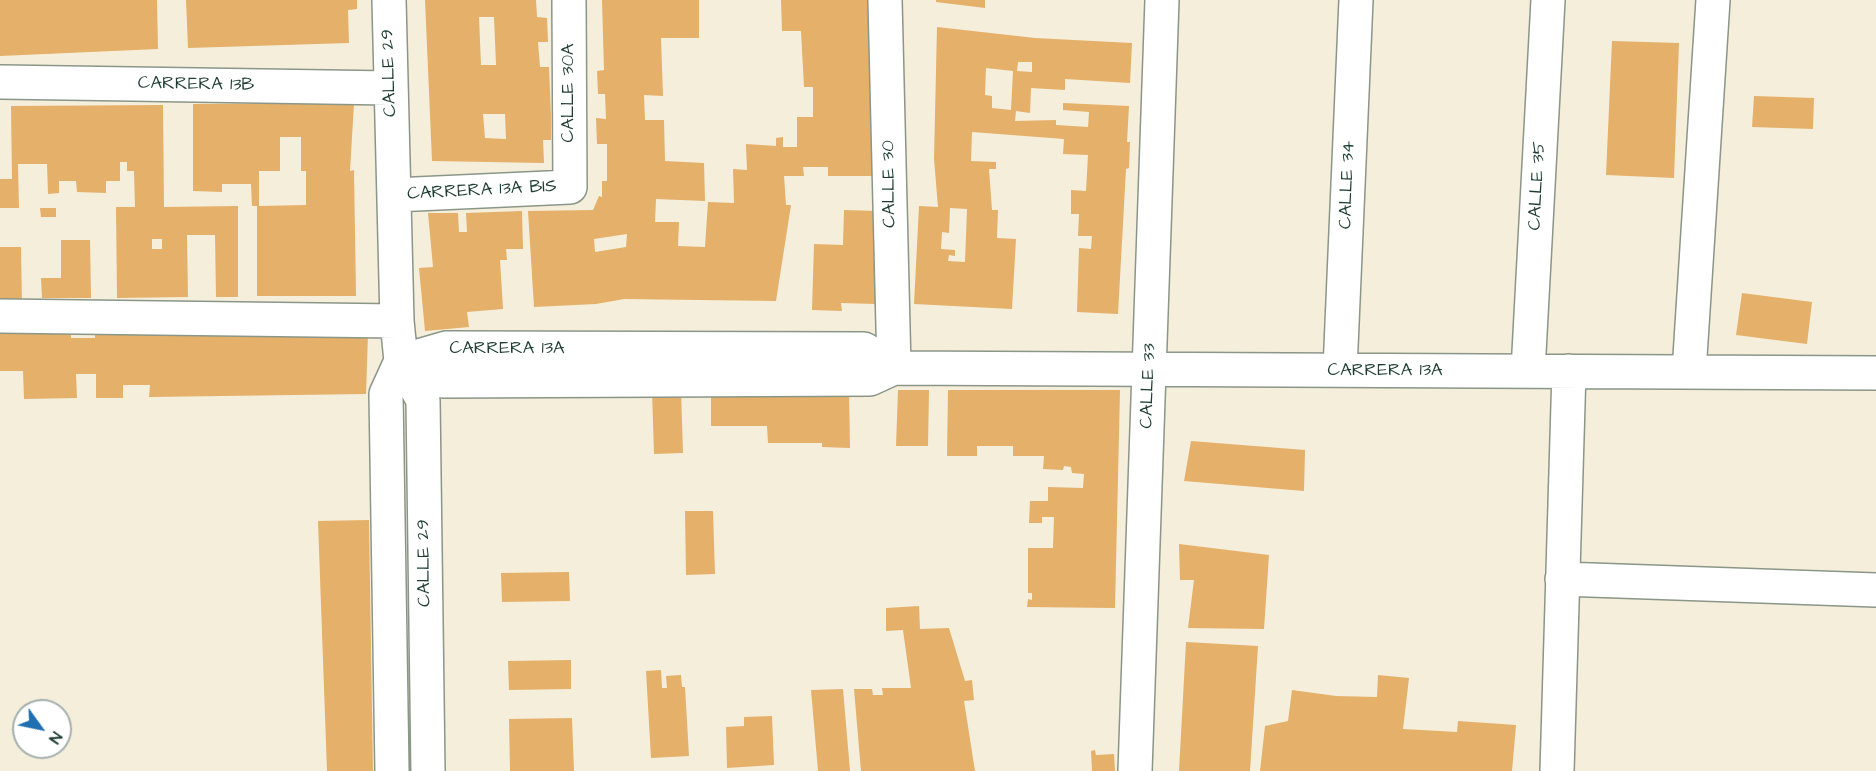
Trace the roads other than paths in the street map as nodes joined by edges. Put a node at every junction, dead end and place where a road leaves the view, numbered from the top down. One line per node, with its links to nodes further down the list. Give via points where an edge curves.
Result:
1 (388, 0): 9 (street, CALLE 29)
2 (569, 0): 10 (street, CALLE 30A)
3 (885, 0): 15 (street, CALLE 30)
4 (1162, 0): 16 (street, CALLE 33)
5 (1356, 0): 17 (street, CALLE 34)
6 (1548, 0): 18 (street, CALLE 35)
7 (1713, 0): 20 (street)
8 (2, 82): 9 (street, CARRERA 13B)
9 (391, 88): 11 (street, CALLE 29)
10 (570, 187): 11 (street, CARRERA 13A BIS)
11 (394, 195): 13 (street, CALLE 29)
12 (0, 316): 13 (street)
13 (397, 321): 14 (street, CALLE 29)
14 (401, 362): 15 (street, CARRERA 13A, via 443,381 870,379); 24 (street, CALLE 29, via 386,394); 25 (street, CALLE 29, via 423,400)
15 (894, 368): 16 (street, CARRERA 13A)
16 (1149, 369): 17 (street, CARRERA 13A); 26 (street, CALLE 33)
17 (1340, 370): 18 (street, CARRERA 13A)
18 (1528, 371): 19 (street, CARRERA 13A)
19 (1569, 371): 20 (street, CARRERA 13A); 22 (street)
20 (1689, 372): 21 (street, CARRERA 13A)
21 (1876, 373)
22 (1562, 579): 23 (street); 27 (street)
23 (1876, 590)
24 (392, 771)
25 (428, 771)
26 (1136, 771)
27 (1557, 771)

